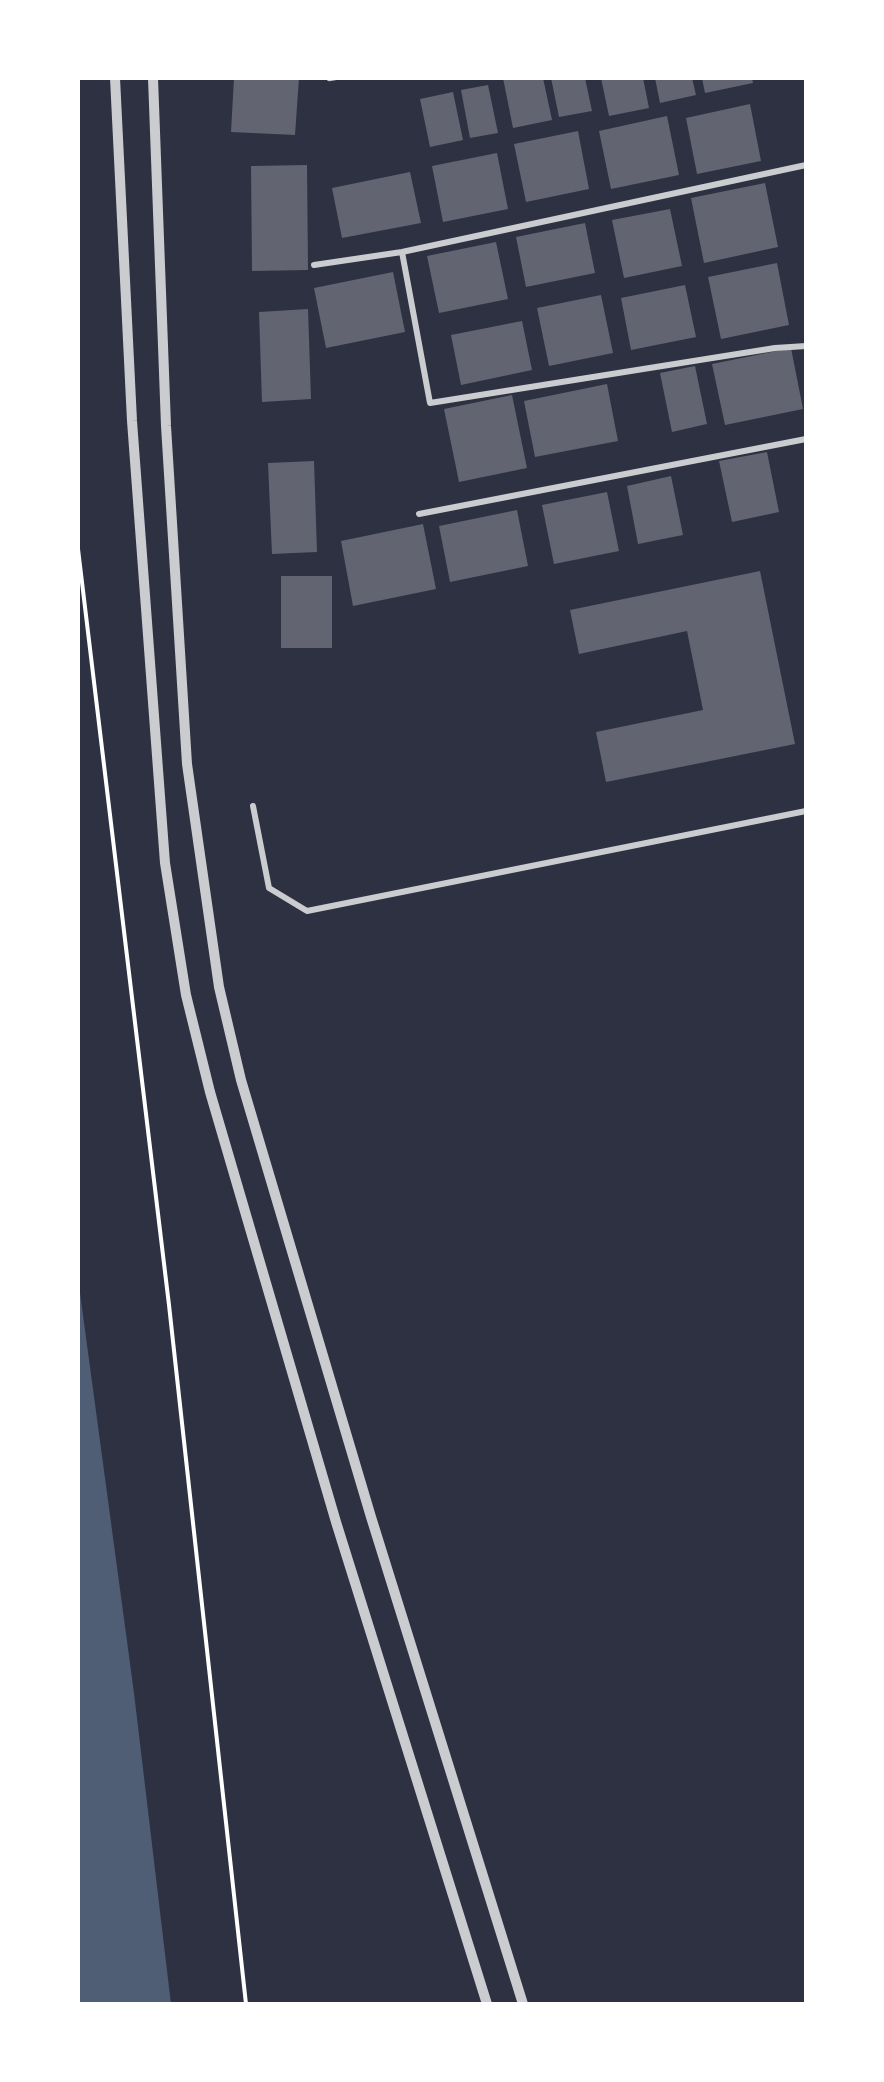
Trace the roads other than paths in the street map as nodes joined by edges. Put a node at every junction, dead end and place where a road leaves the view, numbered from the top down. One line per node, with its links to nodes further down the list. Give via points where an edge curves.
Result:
1 (115, 78): 13 (street, via 132,421 165,862 186,994 210,1092 336,1522)
2 (153, 78): 14 (street, via 166,426 187,764 219,987 241,1080 364,1495)
3 (335, 78): 4 (lane)
4 (328, 79)
5 (806, 165): 6 (street)
6 (402, 252): 7 (street); 8 (street, via 430,403)
7 (314, 265)
8 (806, 346)
9 (806, 438): 10 (street)
10 (419, 514)
11 (253, 806): 12 (street, via 268,888 307,911)
12 (806, 812)
13 (487, 2004)
14 (523, 2004)

